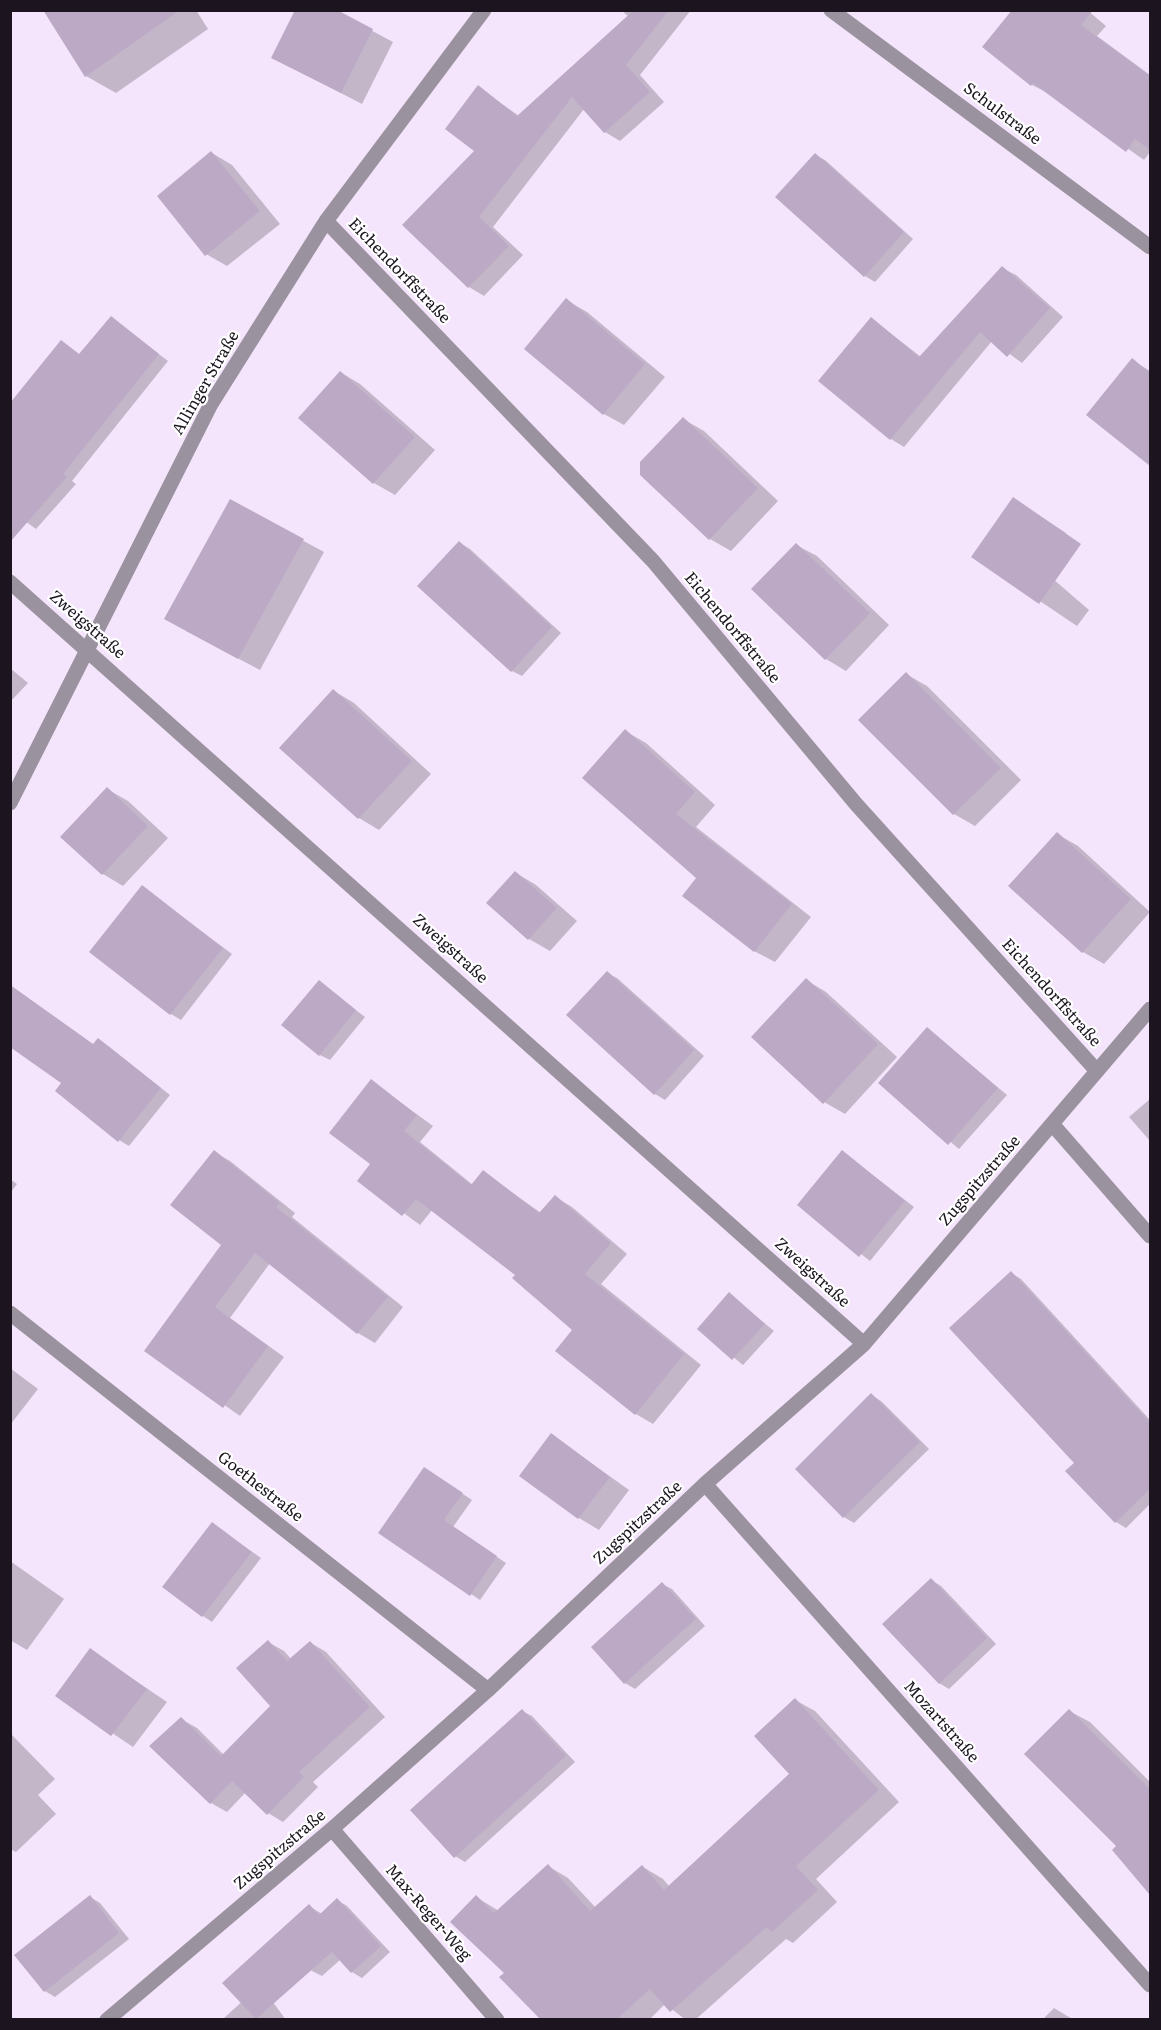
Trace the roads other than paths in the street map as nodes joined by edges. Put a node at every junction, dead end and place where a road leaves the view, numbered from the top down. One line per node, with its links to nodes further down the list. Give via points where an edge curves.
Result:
1 (484, 10): 3 (street, Allinger Straße)
2 (831, 10): 4 (street, Schulstraße)
3 (326, 221): 6 (street, Allinger Straße, via 211,404); 9 (street, Eichendorffstraße, via 653,561 855,804)
4 (1150, 247)
5 (10, 582): 6 (street, Zweigstraße)
6 (89, 650): 7 (street, Allinger Straße); 13 (street, Zweigstraße)
7 (10, 804)
8 (1150, 1009): 9 (street, Zugspitzstraße)
9 (1096, 1070): 10 (street, Zugspitzstraße)
10 (1053, 1125): 11 (street); 13 (street, Zugspitzstraße)
11 (1150, 1236)
12 (10, 1313): 15 (street, Goethestraße)
13 (864, 1344): 14 (street, Zugspitzstraße)
14 (705, 1484): 15 (street, Zugspitzstraße); 17 (street, Mozartstraße)
15 (488, 1690): 16 (street, Zugspitzstraße)
16 (332, 1829): 18 (street, Zugspitzstraße); 19 (street, Max-Reger-Weg)
17 (1150, 1984)
18 (108, 2019)
19 (497, 2019)

